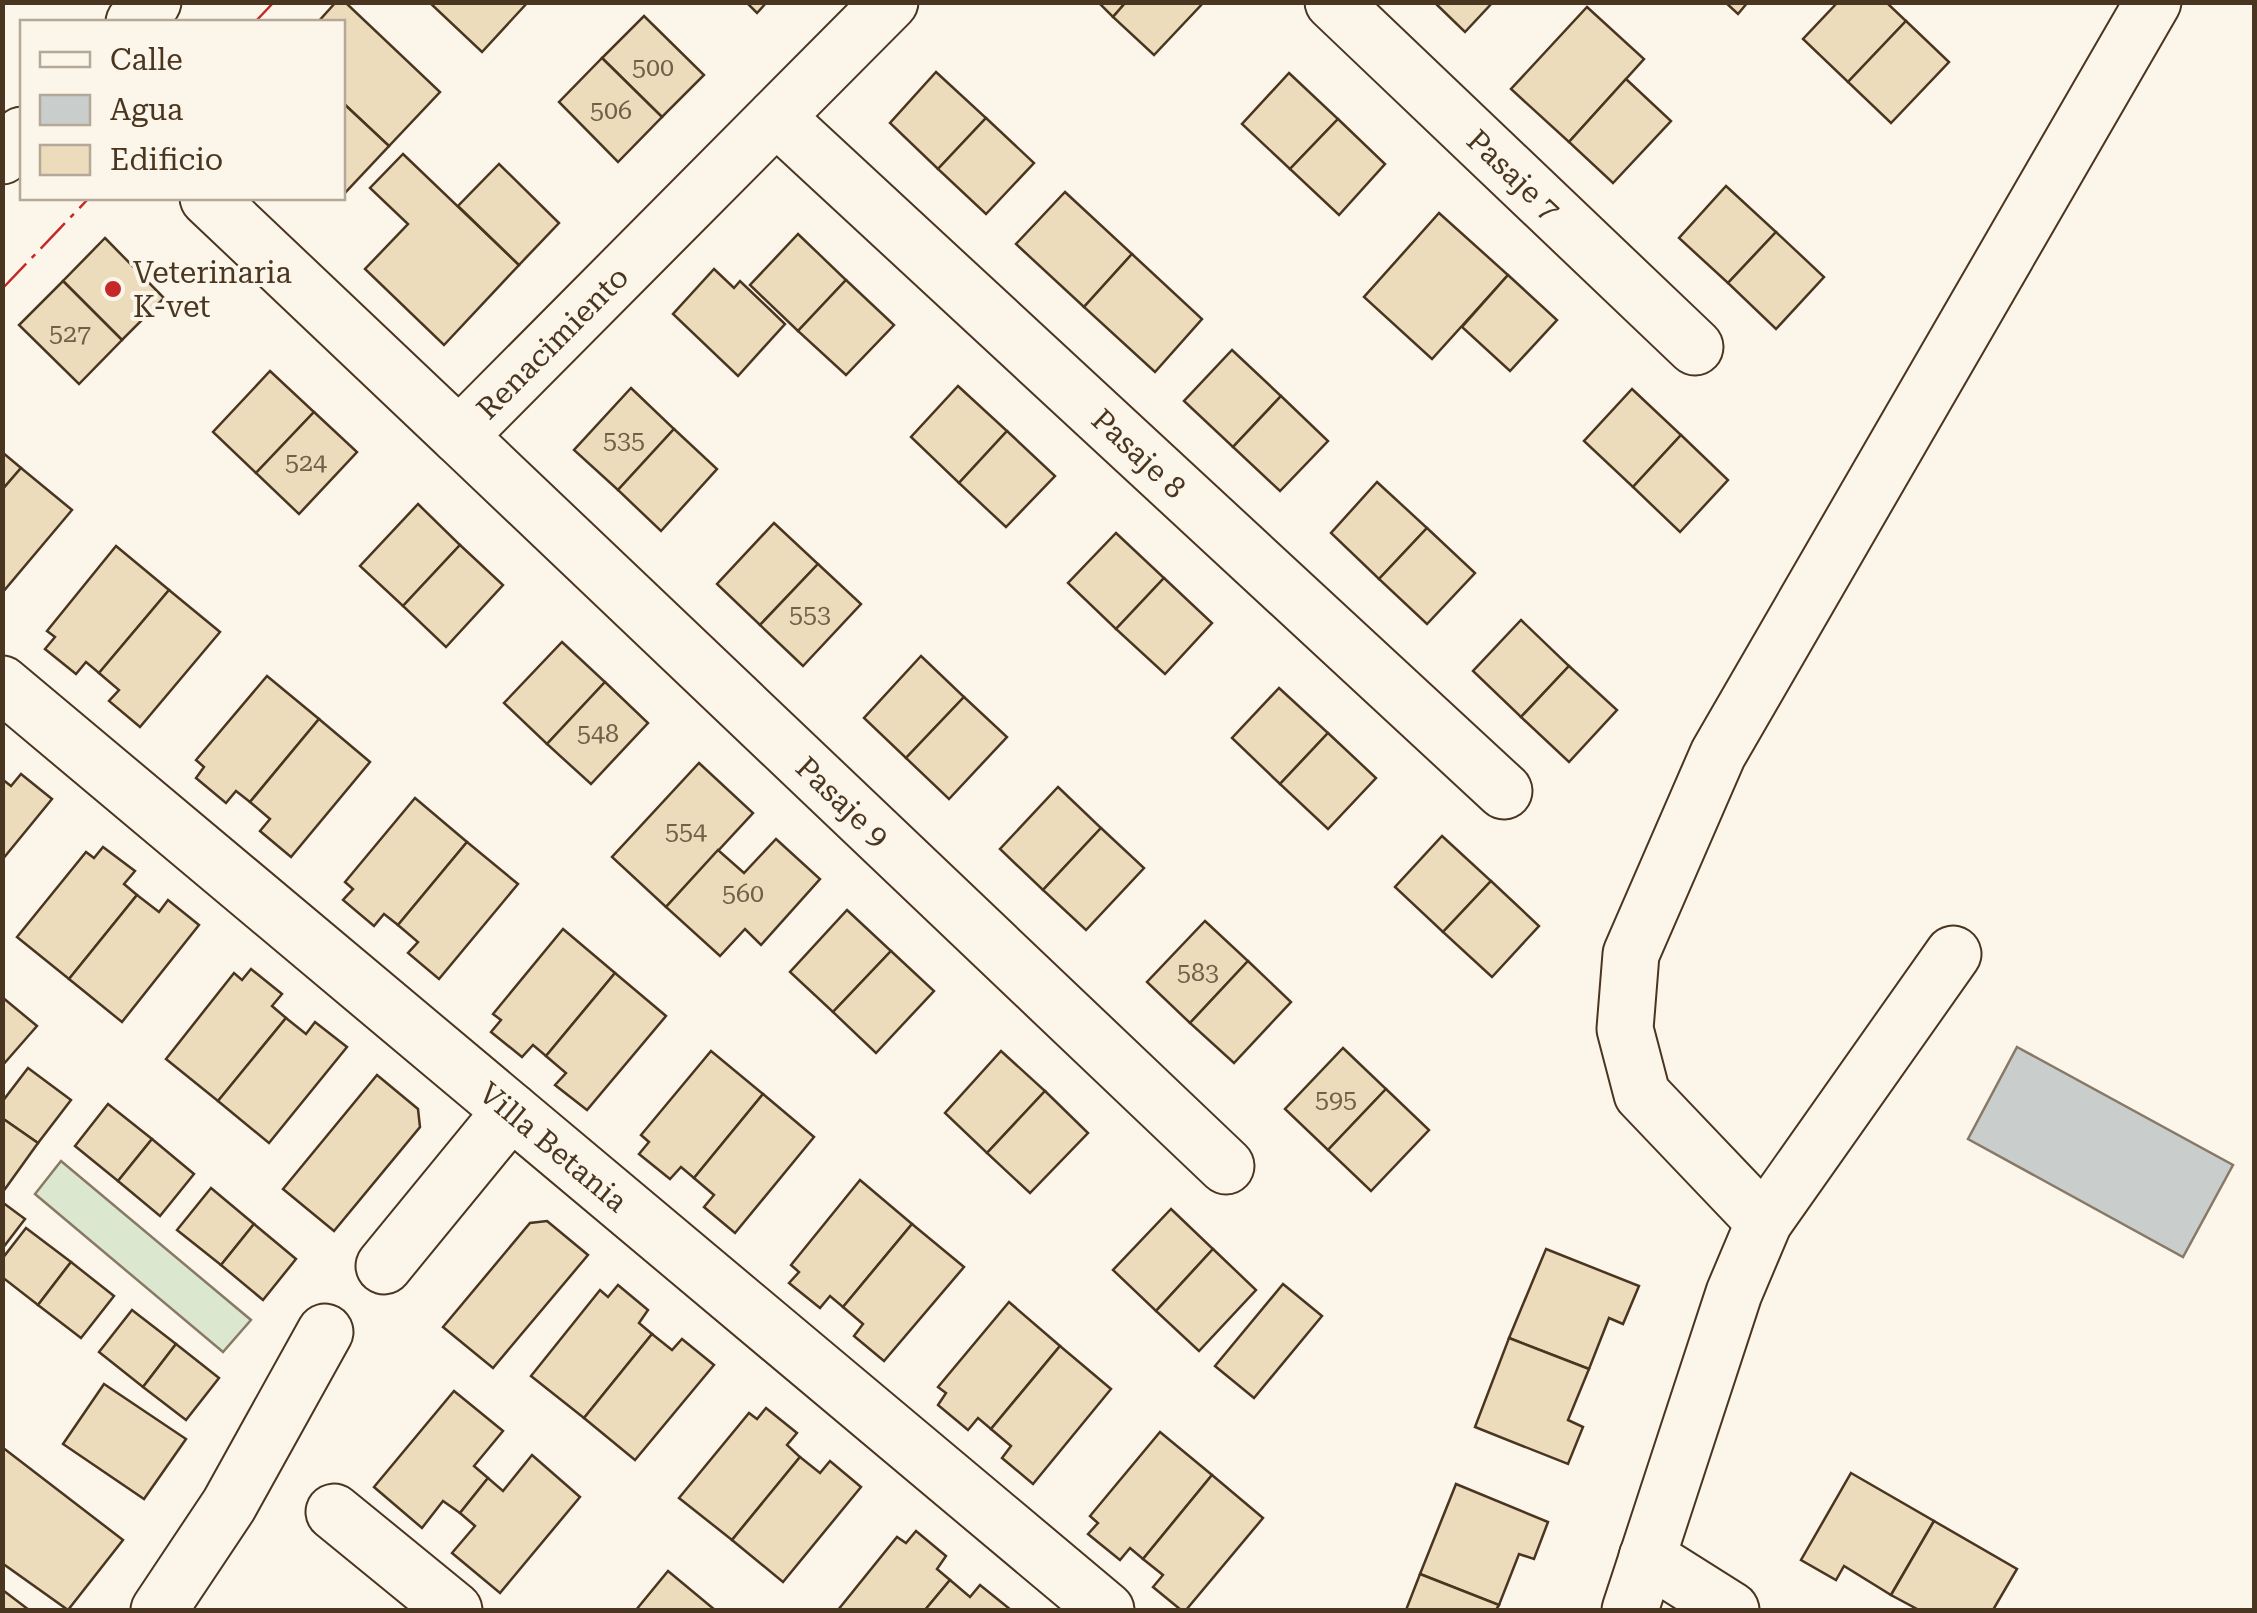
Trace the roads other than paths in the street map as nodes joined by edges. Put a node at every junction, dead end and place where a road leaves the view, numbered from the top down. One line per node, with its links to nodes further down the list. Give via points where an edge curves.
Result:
1 (890, 2): 4 (street, Renacimiento)
2 (1334, 2): 8 (street, Pasaje 7)
3 (2153, 2): 15 (street, via 1718,754 1630,954 1625,1029 1642,1094)
4 (776, 116): 9 (street, Renacimiento); 11 (street, Pasaje 8)
5 (20, 138): 6 (street)
6 (2, 156)
7 (210, 200): 9 (street, Renacimiento)
8 (1695, 346)
9 (459, 436): 14 (street, Pasaje 9)
10 (2, 684): 13 (street, Villa Betania)
11 (1504, 790)
12 (1953, 954): 15 (street)
13 (512, 1111): 16 (street); 22 (street, Villa Betania)
14 (1226, 1166)
15 (1764, 1222): 19 (street, via 1734,1293)
16 (384, 1266)
17 (325, 1332): 20 (street, via 229,1505)
18 (334, 1512): 21 (street)
19 (1648, 1558): 23 (street); 24 (street)
20 (159, 1610)
21 (454, 1610)
22 (1106, 1610)
23 (1630, 1610)
24 (1731, 1610)

